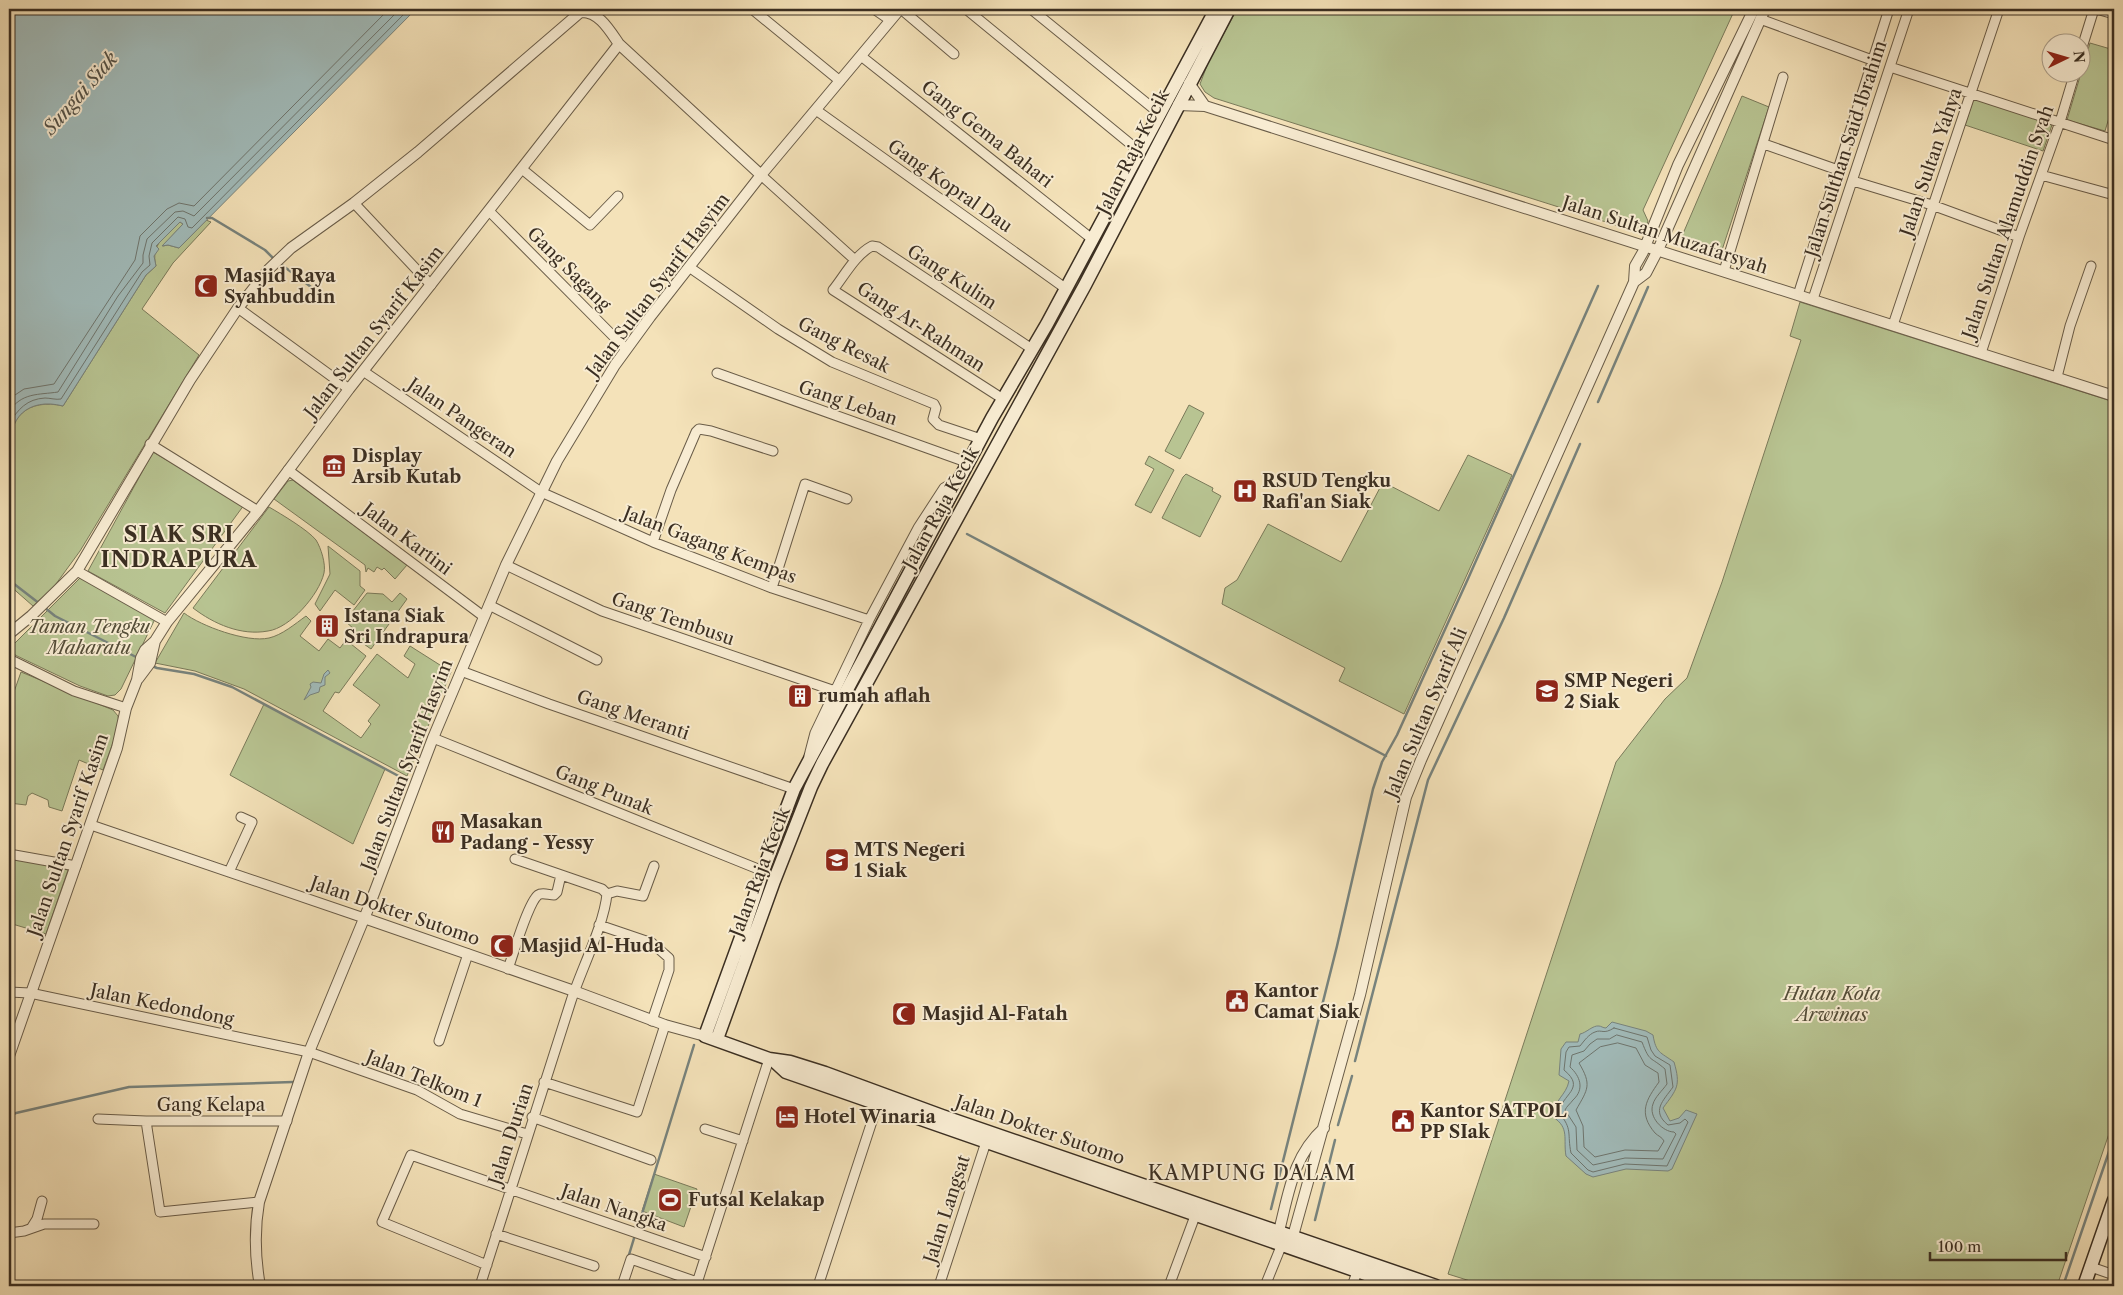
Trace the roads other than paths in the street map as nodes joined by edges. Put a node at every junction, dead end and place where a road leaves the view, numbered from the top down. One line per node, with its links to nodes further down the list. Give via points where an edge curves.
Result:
1 (601, 9): 19 (street)
2 (752, 9): 27 (street)
3 (874, 9): 18 (street)
4 (901, 9): 18 (street, Jalan Sultan Syarif Hasyim); 22 (street)
5 (966, 9): 38 (street)
6 (1031, 9): 34 (street)
7 (1229, 9): 29 (main road, Jalan Raja Kecik)
8 (1754, 9): 51 (street, Jalan Sultan Syarif Ali, via 1678,166)
9 (1765, 9): 17 (street, Jalan Sultan Syarif Ali)
10 (1889, 9): 24 (street)
11 (1909, 9): 25 (street, Jalan Sulthan Said Ibrahim)
12 (1999, 9): 30 (street, Jalan Sultan Yahya)
13 (2095, 9): 16 (street); 20 (street)
14 (582, 10): 19 (street); 46 (street)
15 (1212, 11): 34 (main road, Jalan Raja Kecik)
16 (2114, 14)
17 (1760, 19): 24 (street); 52 (street, Jalan Sultan Syarif Ali)
18 (890, 20): 23 (street, Jalan Sultan Syarif Hasyim)
19 (602, 21): 21 (street)
20 (2087, 32)
21 (619, 44): 39 (street, Jalan Sultan Syarif Kasim); 41 (street)
22 (954, 54)
23 (861, 56): 27 (street, Jalan Sultan Syarif Hasyim); 50 (street, Gang Gema Bahari)
24 (1872, 60): 40 (street)
25 (1890, 67): 30 (street); 43 (street, Jalan Sulthan Said Ibrahim)
26 (1783, 77): 37 (street)
27 (840, 81): 33 (street, Jalan Sultan Syarif Hasyim)
28 (2072, 82): 35 (street, Jalan Sultan Alamuddin Syah)
29 (1189, 83): 31 (main road, Jalan Raja Kecik); 32 (street)
30 (1972, 94): 35 (street); 47 (street, Jalan Sultan Yahya)
31 (1178, 105): 32 (street, Jalan Sultan Muzafarsyah); 97 (main road, Jalan Raja Kecik, via 1085,285)
32 (1205, 106): 51 (street, Jalan Sultan Muzafarsyah)
33 (816, 110): 41 (street, Jalan Sultan Syarif Hasyim); 59 (street, Gang Kopral Dau)
34 (1160, 114): 38 (main road, Jalan Raja Kecik)
35 (2060, 122): 36 (street); 42 (street, Jalan Sultan Alamuddin Syah)
36 (2114, 140)
37 (1764, 144): 40 (street); 56 (street)
38 (1139, 151): 50 (main road, Jalan Raja Kecik)
39 (522, 170): 45 (street, via 590,225); 48 (street, Jalan Sultan Syarif Kasim)
40 (1838, 170): 60 (street)
41 (761, 175): 53 (street, Gang Ar-Rahman); 55 (street, Jalan Sultan Syarif Hasyim)
42 (2041, 176): 44 (street); 49 (street, Jalan Sultan Alamuddin Syah)
43 (1853, 181): 47 (street); 61 (street, Jalan Sulthan Said Ibrahim)
44 (2114, 195)
45 (618, 196)
46 (354, 203): 58 (street); 62 (street, via 290,248)
47 (1932, 205): 49 (street); 63 (street, Jalan Sultan Yahya)
48 (489, 211): 58 (street, Jalan Sultan Syarif Kasim); 64 (street, Gang Sagang)
49 (2019, 237): 66 (street, Jalan Sultan Alamuddin Syah)
50 (1092, 239): 59 (main road, Jalan Raja Kecik)
51 (1645, 245): 52 (street, Jalan Sultan Muzafarsyah); 57 (street, Jalan Sultan Syarif Ali, via 1635,266)
52 (1658, 250): 56 (street, Jalan Sultan Muzafarsyah); 57 (street, Jalan Sultan Syarif Ali, via 1646,273)
53 (856, 260): 65 (street, Gang Kulim, via 872,246 878,248); 72 (street, Gang Ar-Rahman, via 833,290)
54 (2091, 266): 69 (street)
55 (688, 267): 64 (street, Jalan Sultan Syarif Hasyim); 73 (street, Gang Resak, via 832,362 934,404 933,419 939,425)
56 (1724, 271): 60 (street, Jalan Sultan Muzafarsyah)
57 (1634, 282): 131 (street, Jalan Sultan Syarif Ali, via 1406,797 1360,995)
58 (431, 285): 67 (street, Jalan Sultan Syarif Kasim)
59 (1065, 288): 65 (main road, Jalan Raja Kecik)
60 (1798, 295): 61 (street, Jalan Sultan Muzafarsyah)
61 (1813, 299): 63 (street, Jalan Sultan Muzafarsyah)
62 (238, 308): 70 (street); 74 (street)
63 (1892, 325): 66 (street, Jalan Sultan Muzafarsyah)
64 (626, 349): 79 (street, Jalan Sultan Syarif Hasyim, via 577,425)
65 (1032, 349): 72 (main road, Jalan Raja Kecik)
66 (1981, 354): 69 (street, Jalan Sultan Muzafarsyah)
67 (364, 371): 70 (street, Jalan Sultan Syarif Kasim); 79 (street, Jalan Pangeran)
68 (718, 374): 76 (street, Gang Leban)
69 (2057, 376): 71 (street, Jalan Sultan Muzafarsyah)
70 (349, 389): 77 (street, Jalan Sultan Syarif Kasim)
71 (2114, 396)
72 (1003, 399): 73 (main road, Jalan Raja Kecik)
73 (981, 439): 76 (main road, Jalan Raja Kecik)
74 (150, 444): 81 (street); 84 (street)
75 (773, 451): 82 (street, via 704,429 696,432)
76 (969, 463): 78 (main road, Jalan Raja Kecik)
77 (288, 470): 81 (street, Jalan Sultan Syarif Kasim); 87 (street, Jalan Kartini)
78 (962, 477): 88 (street, via 939,495); 97 (main road, Jalan Raja Kecik)
79 (541, 492): 82 (street, Jalan Gagang Kempas); 83 (street, Jalan Sultan Syarif Hasyim)
80 (847, 499): 85 (street, via 805,484)
81 (258, 511): 89 (street, Jalan Sultan Syarif Kasim)
82 (653, 542): 85 (street, Jalan Gagang Kempas)
83 (506, 565): 86 (street, Jalan Sultan Syarif Hasyim); 94 (street, Gang Tembusu, via 602,611)
84 (77, 571): 89 (street); 90 (street)
85 (772, 588): 88 (street, Jalan Gagang Kempas)
86 (489, 605): 87 (street, Jalan Sultan Syarif Hasyim); 92 (street)
87 (483, 616): 93 (street, Jalan Sultan Syarif Hasyim)
88 (869, 620): 94 (street)
89 (167, 622): 95 (street, Jalan Sultan Syarif Kasim, via 145,650)
90 (9, 634)
91 (9, 659): 95 (street, via 74,691)
92 (597, 660)
93 (461, 671): 96 (street, Jalan Sultan Syarif Hasyim); 98 (street, Gang Meranti)
94 (835, 692): 97 (street, via 812,739 809,754)
95 (126, 708): 100 (street, Jalan Sultan Syarif Kasim, via 117,748)
96 (433, 738): 105 (street, Gang Punak); 109 (street, Jalan Sultan Syarif Hasyim)
97 (816, 761): 98 (main road, Jalan Raja Kecik); 111 (main road, Jalan Raja Kecik, via 811,787)
98 (794, 789): 105 (main road, Jalan Raja Kecik)
99 (241, 817): 106 (street, via 252,822)
100 (91, 825): 103 (street, Jalan Sultan Syarif Kasim); 106 (street, Jalan Dokter Sutomo)
101 (9, 854): 103 (street)
102 (515, 859): 107 (street)
103 (76, 866): 116 (street, Jalan Sultan Syarif Kasim)
104 (654, 866): 108 (street, via 643,896 617,891)
105 (763, 871): 111 (main road, Jalan Raja Kecik)
106 (229, 872): 109 (street, Jalan Dokter Sutomo)
107 (561, 875): 108 (street, via 602,889); 113 (street, via 557,892 537,896 531,906)
108 (607, 894): 110 (street, Jalan Durian)
109 (364, 918): 112 (street, Jalan Dokter Sutomo); 122 (street, Jalan Sultan Syarif Hasyim)
110 (599, 924): 114 (street, Jalan Durian); 117 (street, via 652,943 669,958 670,970)
111 (749, 932): 119 (main road, Jalan Raja Kecik); 120 (main road, Jalan Raja Kecik)
112 (468, 954): 113 (street, Jalan Dokter Sutomo); 121 (street)
113 (508, 969): 114 (street, Jalan Dokter Sutomo)
114 (574, 991): 117 (street, Jalan Dokter Sutomo); 125 (street, Jalan Durian)
115 (9, 992): 116 (street, Jalan Kedondong)
116 (30, 993): 122 (street, Jalan Kedondong); 123 (street, Jalan Sultan Syarif Kasim)
117 (652, 1021): 118 (street, Jalan Dokter Sutomo)
118 (665, 1025): 119 (street, Jalan Dokter Sutomo); 125 (street, via 637,1112)
119 (705, 1036): 120 (main road, Jalan Dokter Sutomo)
120 (718, 1040): 124 (main road, Jalan Dokter Sutomo)
121 (439, 1041)
122 (309, 1052): 130 (street, Jalan Sultan Syarif Hasyim); 133 (street, Jalan Telkom 1, via 417,1090 473,1119)
123 (9, 1056)
124 (771, 1060): 126 (main road, Jalan Dokter Sutomo, via 786,1072); 134 (street)
125 (544, 1082): 127 (street, Jalan Durian)
126 (879, 1098): 135 (main road, Jalan Dokter Sutomo); 144 (main road, Jalan Dokter Sutomo, via 942,1116); 159 (street)
127 (532, 1117): 133 (street, Jalan Durian); 136 (street)
128 (98, 1119): 129 (street)
129 (146, 1121): 130 (street, Gang Kelapa); 140 (street, Gang Kelapa, via 160,1212)
130 (287, 1121): 140 (street, Jalan Sultan Syarif Hasyim)
131 (1325, 1127): 144 (street, via 1301,1155); 147 (street, Jalan Sultan Syarif Ali)
132 (705, 1129): 134 (street)
133 (526, 1134): 137 (street, Jalan Durian)
134 (743, 1142): 149 (street)
135 (986, 1142): 141 (main road, Jalan Dokter Sutomo); 160 (street, Jalan Langsat)
136 (651, 1160)
137 (510, 1190): 146 (street, Jalan Durian); 149 (street, Jalan Nangka); 150 (street, Jalan Nangka, via 411,1155 382,1222)
138 (2114, 1200): 152 (main road)
139 (42, 1201): 143 (street)
140 (259, 1202): 156 (street, Jalan Sultan Syarif Hasyim, via 255,1251)
141 (1195, 1216): 148 (main road, Jalan Dokter Sutomo); 161 (street)
142 (94, 1224): 143 (street, via 44,1224)
143 (32, 1228): 145 (street)
144 (1279, 1231): 147 (main road, Jalan Dokter Sutomo); 148 (street)
145 (9, 1233)
146 (496, 1234): 150 (street, Jalan Durian); 151 (street)
147 (1293, 1236): 148 (street); 165 (main road, Jalan Dokter Sutomo)
148 (1282, 1244): 153 (main road, Jalan Dokter Sutomo); 162 (street)
149 (706, 1257): 155 (street)
150 (487, 1265): 157 (street, Jalan Durian)
151 (594, 1266)
152 (2091, 1267): 154 (street); 166 (main road)
153 (1357, 1272): 163 (street); 164 (main road, Jalan Dokter Sutomo)
154 (2114, 1275)
155 (697, 1284): 158 (street, via 631,1259)
156 (260, 1286)
157 (481, 1286)
158 (622, 1286)
159 (818, 1286)
160 (939, 1286)
161 (1168, 1286)
162 (1265, 1286)
163 (1352, 1286)
164 (1400, 1286)
165 (1436, 1286)
166 (2084, 1286)

